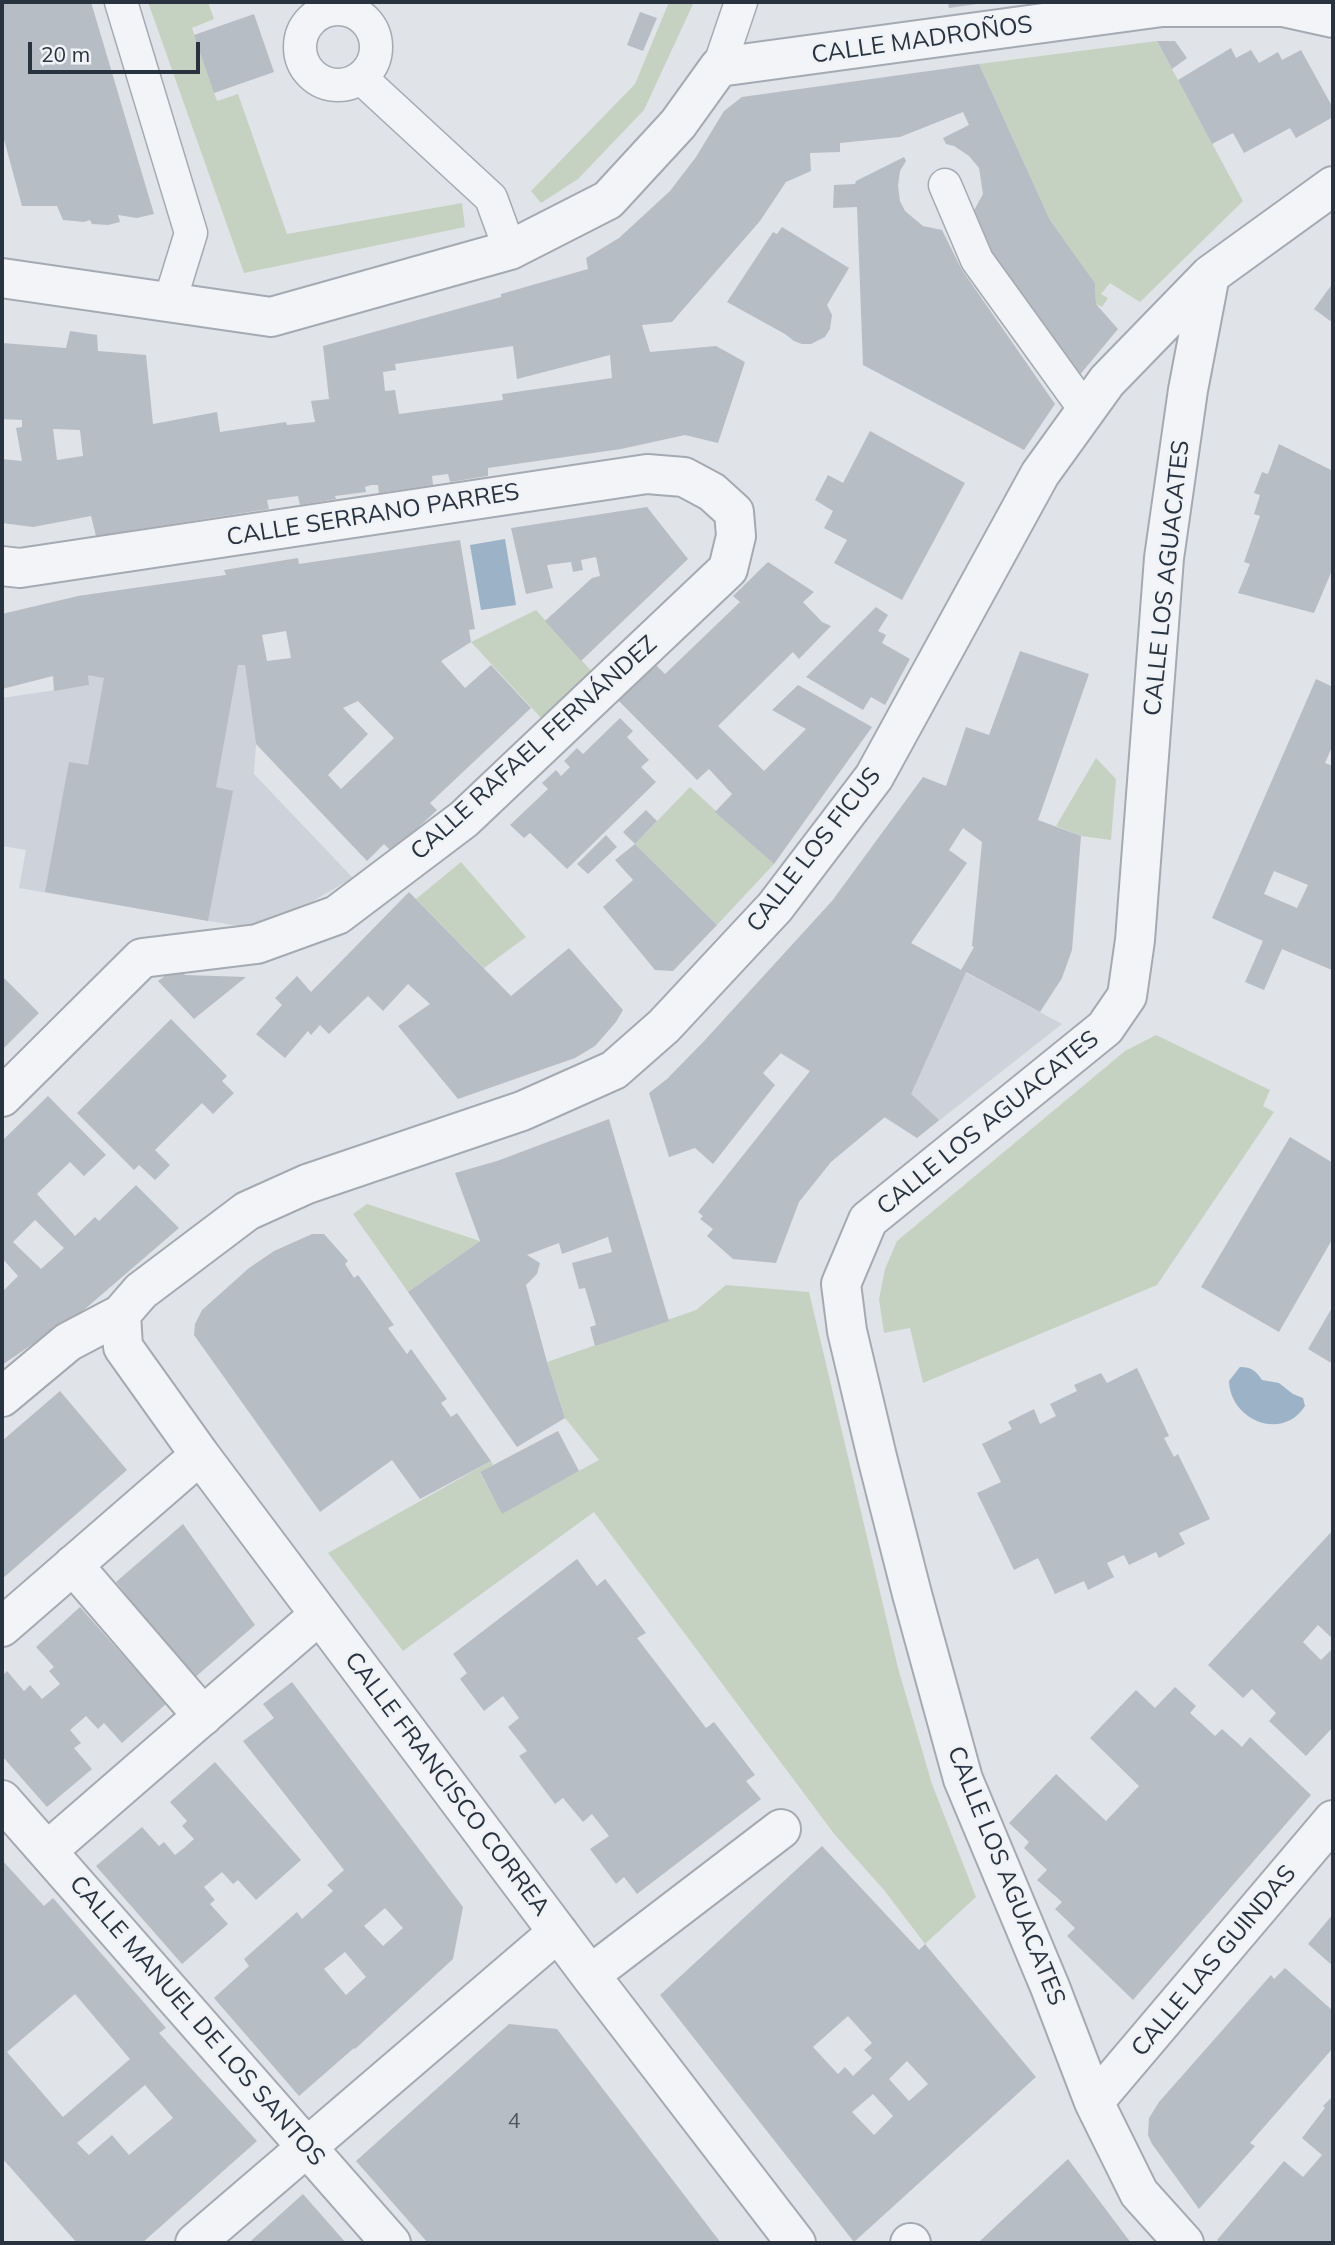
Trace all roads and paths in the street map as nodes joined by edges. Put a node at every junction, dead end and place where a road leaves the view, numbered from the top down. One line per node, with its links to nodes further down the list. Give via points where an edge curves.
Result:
1 (121, 2): 11 (lane, via 191,233)
2 (741, 2): 4 (lane)
3 (1333, 18): 4 (street, CALLE MADROÑOS, via 1283,8 1162,7)
4 (719, 67): 8 (street, via 678,124 608,200)
5 (362, 78): 8 (lane, via 491,198)
6 (945, 185): 12 (lane, via 976,260)
7 (1333, 186): 9 (street, CALLE LOS FICUS)
8 (510, 250): 11 (street, via 271,317)
9 (1210, 275): 12 (street, CALLE LOS FICUS, via 1107,381); 29 (street, CALLE LOS AGUACATES, via 1164,558 1127,996 1105,1028 869,1220 841,1284 847,1331 877,1457 963,1779)
10 (2, 278): 11 (street)
11 (169, 304)
12 (1086, 411): 16 (street, CALLE LOS FICUS, via 1040,474 874,778 775,907 664,1026 614,1070 545,1101 307,1184 247,1211 141,1291)
13 (734, 512): 14 (street, CALLE SERRANO PARRES, via 712,492 684,477 647,474 20,568); 15 (street, CALLE RAFAEL FERNÁNDEZ, via 736,536 727,569 464,819 337,915 257,944 142,958)
14 (2, 566)
15 (2, 1097)
16 (121, 1314): 17 (street, via 68,1342); 18 (street, CALLE FRANCISCO CORREA, via 123,1347)
17 (2, 1398)
18 (200, 1455): 19 (street); 20 (street, CALLE FRANCISCO CORREA)
19 (73, 1565): 21 (street); 22 (street)
20 (319, 1615): 22 (street); 27 (street, CALLE FRANCISCO CORREA)
21 (2, 1628)
22 (203, 1716): 26 (street)
23 (2, 1800): 26 (street, CALLE MANUEL DE LOS SANTOS)
24 (1333, 1820): 29 (street, CALLE LAS GUINDAS)
25 (781, 1829): 28 (street)
26 (47, 1851): 30 (street, CALLE MANUEL DE LOS SANTOS)
27 (558, 1932): 28 (street, CALLE FRANCISCO CORREA); 30 (street)
28 (590, 1975): 33 (street, CALLE FRANCISCO CORREA)
29 (1094, 2102): 34 (street, CALLE LOS AGUACATES, via 1139,2193)
30 (308, 2147): 31 (street); 32 (street, CALLE MANUEL DE LOS SANTOS)
31 (195, 2243)
32 (391, 2243)
33 (796, 2243)
34 (1184, 2243)

